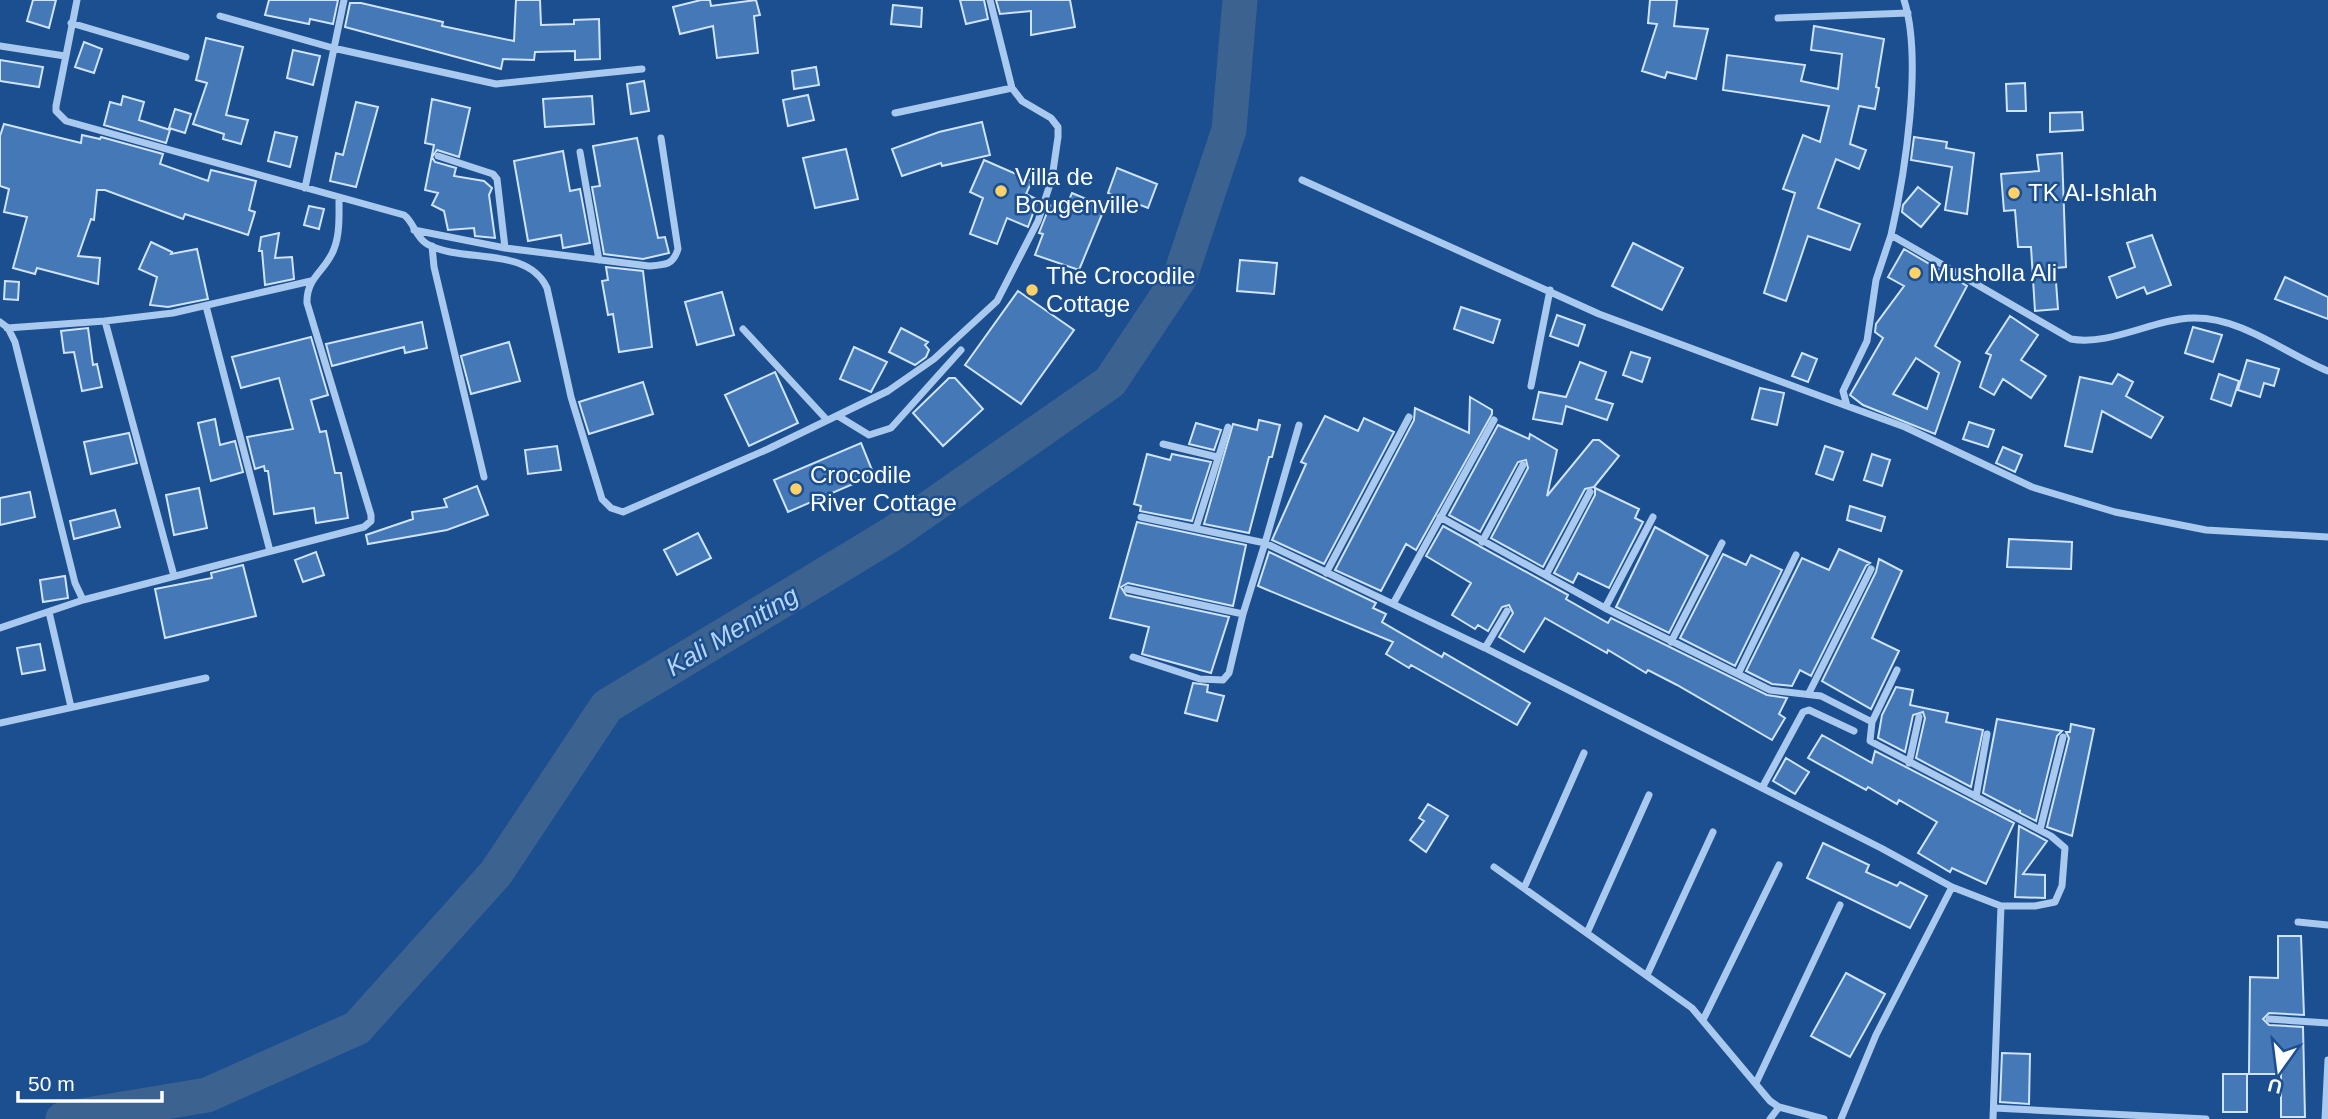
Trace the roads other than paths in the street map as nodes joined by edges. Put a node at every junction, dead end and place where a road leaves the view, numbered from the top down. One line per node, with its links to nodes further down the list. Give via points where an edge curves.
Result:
1 (77, 0): 8 (street)
2 (344, 0): 10 (street)
3 (990, 0): 14 (street)
4 (1904, 0): 5 (street)
5 (1908, 13): 7 (street); 23 (street, via 1911,48 1905,164)
6 (219, 16): 10 (street)
7 (1778, 18)
8 (71, 23): 11 (street); 12 (street)
9 (0, 46): 11 (street)
10 (333, 48): 13 (street, via 496,84); 20 (street)
11 (65, 55): 20 (street, via 55,106 66,121)
12 (186, 57)
13 (642, 69)
14 (1013, 88): 15 (street); 38 (street, via 1022,100 1051,118 1058,137 1042,210 997,301 903,381)
15 (895, 113)
16 (661, 138): 26 (street, via 678,248 675,260 649,266)
17 (580, 152): 26 (street)
18 (438, 156): 25 (street, via 497,179)
19 (1303, 180): 28 (street)
20 (305, 188): 21 (street)
21 (340, 198): 22 (street, via 404,215); 27 (street, via 334,251)
22 (414, 230): 24 (street); 25 (street)
23 (1891, 235): 35 (street, via 2071,339 2091,340 2204,318 2243,328); 37 (street, via 1876,281 1867,341 1843,391)
24 (432, 246): 41 (street, via 521,265 541,277 585,449 602,499 615,510 632,510); 47 (street)
25 (505, 248): 26 (street)
26 (599, 260)
27 (311, 281): 29 (street); 57 (street, via 309,310 371,521 364,527)
28 (1550, 290): 36 (street); 37 (street, via 1631,328)
29 (205, 306): 30 (street); 57 (street)
30 (105, 321): 32 (street); 62 (street)
31 (0, 322): 32 (street)
32 (7, 328): 64 (street, via 16,342)
33 (743, 330): 41 (street)
34 (961, 350): 38 (street, via 891,428 869,435)
35 (2328, 371)
36 (1531, 386)
37 (1847, 406): 53 (street, via 1905,427 2032,487 2115,512 2219,531)
38 (838, 416): 41 (street)
39 (1409, 417): 60 (street)
40 (1494, 419): 50 (street)
41 (827, 420)
42 (1299, 425): 56 (street)
43 (1228, 427): 45 (street)
44 (1163, 444): 45 (street)
45 (1217, 457): 52 (street)
46 (1523, 465): 54 (street)
47 (484, 477)
48 (1590, 492): 61 (street)
49 (1141, 517): 52 (street)
50 (1440, 517): 54 (street); 65 (street)
51 (1653, 517): 66 (street)
52 (1196, 528): 56 (street)
53 (2328, 537)
54 (1482, 542): 61 (street)
55 (1722, 542): 71 (street)
56 (1265, 543): 60 (street); 69 (street)
57 (271, 551): 62 (street)
58 (1796, 555): 75 (street)
59 (1871, 569): 77 (street)
60 (1326, 573): 65 (street)
61 (1546, 575): 66 (street)
62 (174, 576): 64 (street)
63 (1127, 589): 69 (street)
64 (83, 600): 68 (street)
65 (1393, 604): 72 (street)
66 (1605, 608): 71 (street)
67 (1507, 611): 72 (street)
68 (49, 612): 70 (street); 78 (street)
69 (1243, 614): 73 (street, via 1229,673 1223,680 1200,679)
70 (0, 628)
71 (1671, 642): 75 (street)
72 (1485, 648): 87 (street)
73 (1133, 657)
74 (1896, 670): 80 (street)
75 (1738, 674): 77 (street, via 1780,694)
76 (206, 678): 78 (street)
77 (1809, 693): 80 (street)
78 (72, 706): 81 (street)
79 (1919, 717): 86 (street)
80 (1872, 722): 86 (street, via 1870,741)
81 (0, 723)
82 (1854, 731): 87 (street, via 1809,710 1803,712)
83 (1987, 734): 89 (street)
84 (2063, 737): 90 (street)
85 (1584, 753): 95 (street)
86 (1909, 763): 89 (street)
87 (1762, 788): 94 (street)
88 (1649, 795): 100 (street)
89 (1976, 797): 90 (street)
90 (2040, 830): 97 (street, via 2065,848 2060,893 2048,904)
91 (1713, 832): 101 (street)
92 (1779, 865): 103 (street)
93 (1494, 867): 95 (street)
94 (1952, 887): 97 (street); 112 (street, via 1876,1035)
95 (1524, 888): 100 (street)
96 (1840, 905): 106 (street)
97 (2001, 906): 108 (street)
98 (2298, 922): 99 (street)
99 (2328, 925)
100 (1587, 933): 101 (street)
101 (1647, 975): 103 (street)
102 (2269, 1019): 104 (street)
103 (1703, 1020): 106 (street)
104 (2328, 1023)
105 (2328, 1060): 115 (street)
106 (1756, 1083): 107 (street)
107 (1779, 1107): 110 (street); 111 (street)
108 (1994, 1108): 109 (street); 113 (street)
109 (2166, 1118): 114 (street)
110 (1770, 1119)
111 (1824, 1119)
112 (1841, 1119)
113 (1993, 1119)
114 (2206, 1119)
115 (2325, 1119)

